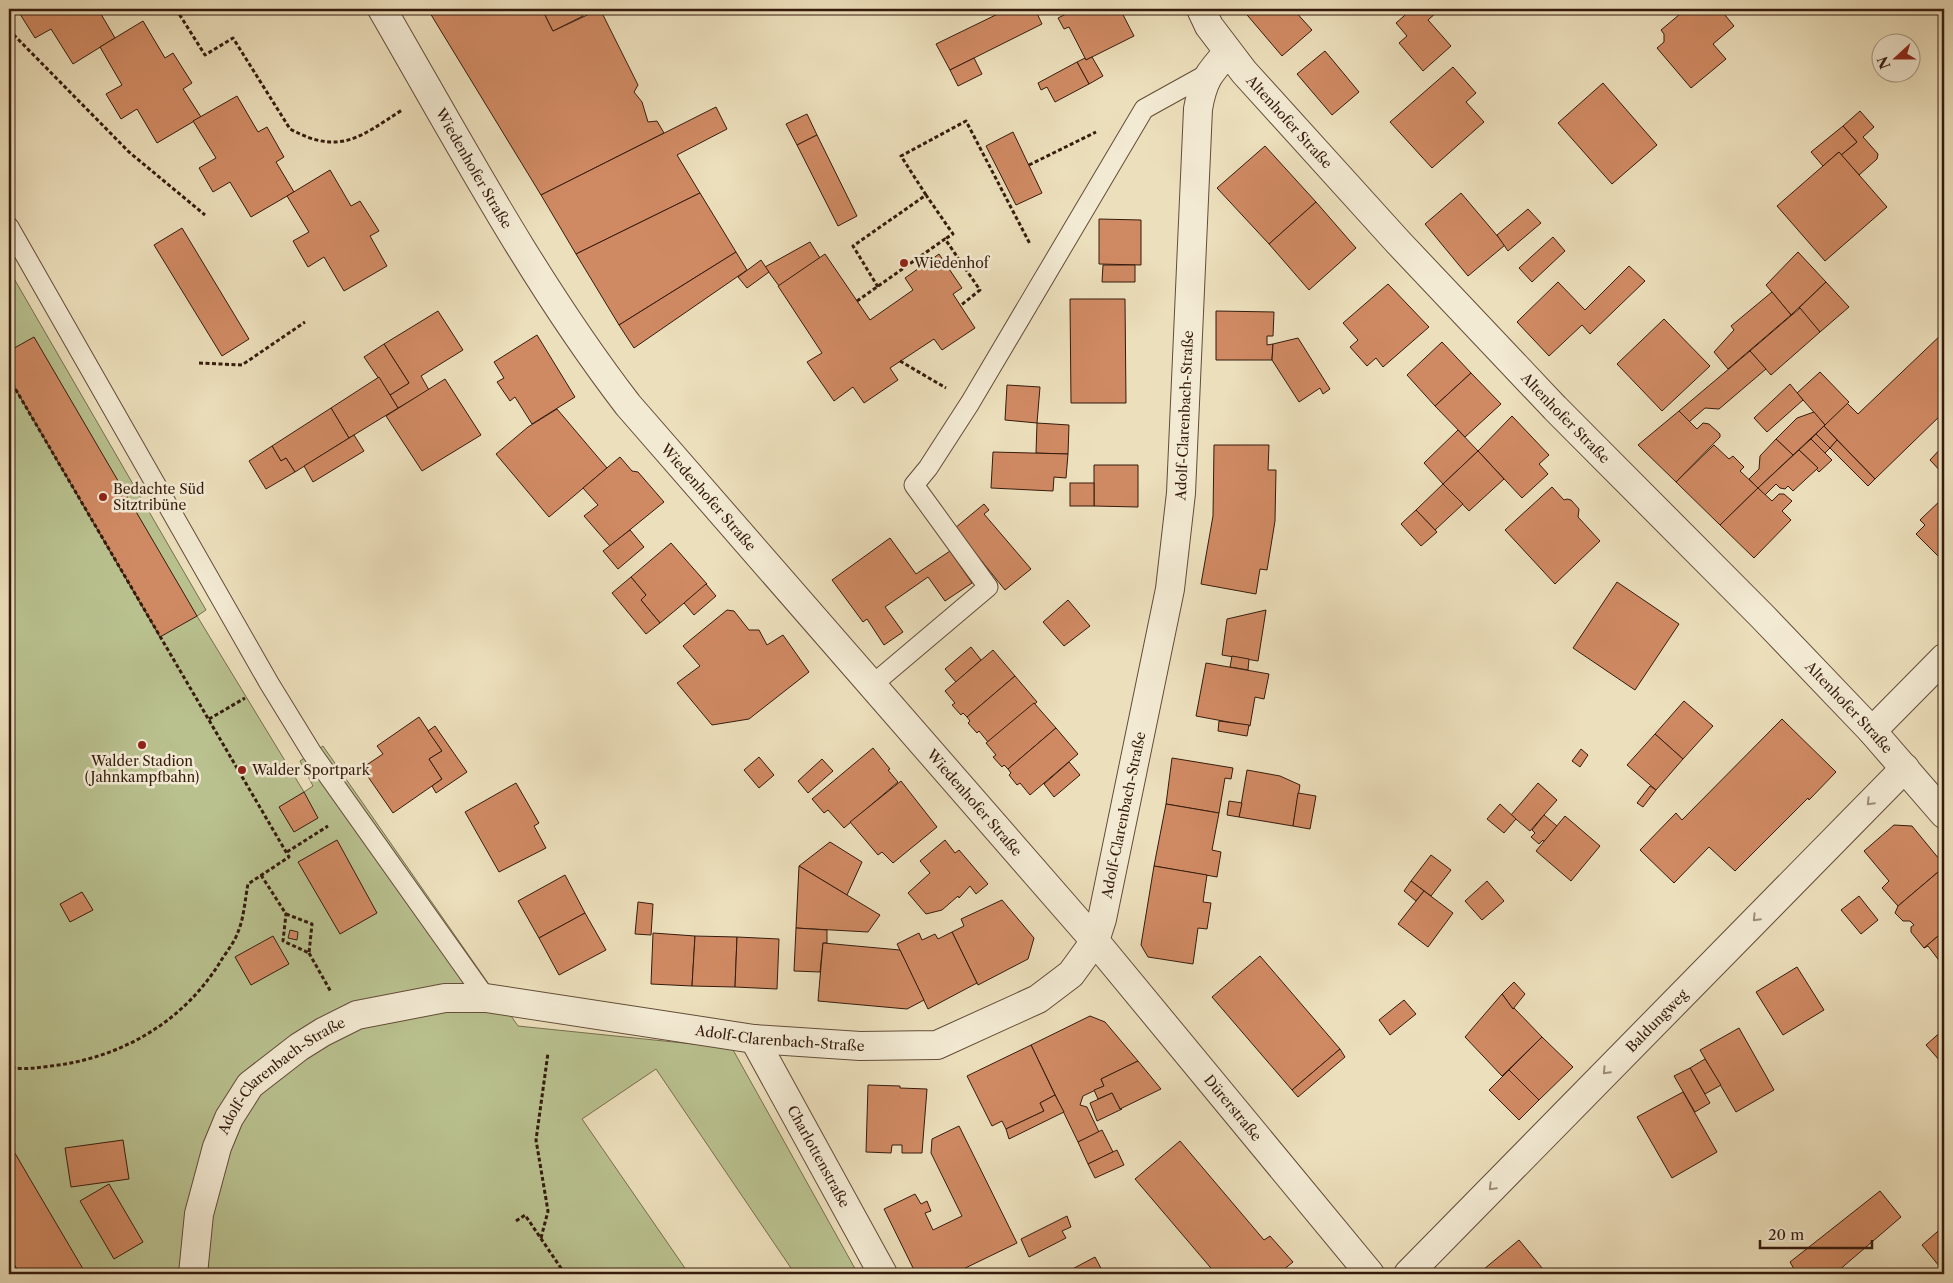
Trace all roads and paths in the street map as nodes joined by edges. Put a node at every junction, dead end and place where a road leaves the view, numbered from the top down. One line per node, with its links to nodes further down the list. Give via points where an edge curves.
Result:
1 (176, 9): 7 (path, via 205,55 233,38 290,128 306,137 324,142 344,142 366,133)
2 (382, 9): 7 (street, Wiedenhofer Straße)
3 (1201, 9): 5 (street, Altenhofer Straße)
4 (9, 30): 11 (path, via 129,152)
5 (1228, 52): 6 (street, Adolf-Clarenbach-Straße); 27 (street, Altenhofer Straße, via 1460,309)
6 (1209, 73): 8 (lane); 34 (street, Adolf-Clarenbach-Straße, via 1198,109 1181,494 1170,589)
7 (431, 92): 25 (street, Wiedenhofer Straße, via 501,214 590,356 628,405)
8 (1144, 109): 9 (path); 14 (lane)
9 (1029, 165)
10 (926, 195): 13 (path, via 953,234); 14 (path, via 901,156 966,121); 15 (path, via 853,246)
11 (205, 215)
12 (9, 227): 24 (lane)
13 (946, 239): 15 (path); 17 (path, via 980,290)
14 (1045, 274): 22 (lane)
15 (878, 287): 16 (path)
16 (857, 302)
17 (960, 306)
18 (305, 322): 20 (path, via 242,364)
19 (900, 361): 22 (path)
20 (199, 363)
21 (9, 378): 26 (path)
22 (970, 402): 25 (lane, via 914,485 988,587)
23 (1944, 658): 27 (street)
24 (269, 683): 26 (path); 29 (lane, via 312,753)
25 (872, 685): 34 (street, Wiedenhofer Straße)
26 (209, 719): 31 (path)
27 (1872, 731): 28 (street, Altenhofer Straße)
28 (1905, 768): 30 (street, Altenhofer Straße); 47 (street, Baldungweg, one-way to 47)
29 (354, 810): 31 (path); 36 (lane)
30 (1944, 814)
31 (287, 852): 32 (path, via 289,857)
32 (261, 875): 33 (path); 40 (path, via 248,884 238,933 216,968 189,1002 169,1019 131,1043 79,1063 19,1070)
33 (286, 914): 35 (path, via 283,941); 35 (path, via 312,924)
34 (1095, 941): 38 (street, Adolf-Clarenbach-Straße, via 1071,974 1038,999 937,1045 860,1046); 46 (street, Dürerstraße)
35 (309, 953): 37 (path)
36 (486, 998): 37 (street, Adolf-Clarenbach-Straße, via 445,998 357,1015); 38 (street, Adolf-Clarenbach-Straße)
37 (347, 1020): 43 (street, Adolf-Clarenbach-Straße, via 273,1065 250,1085 229,1118 217,1147 199,1214)
38 (754, 1038): 45 (street, Charlottenstraße)
39 (548, 1053): 42 (path, via 536,1140 548,1211)
40 (9, 1068)
41 (516, 1221): 42 (path, via 525,1215)
42 (541, 1238): 44 (path)
43 (193, 1274)
44 (564, 1274)
45 (883, 1274)
46 (1370, 1274)
47 (1408, 1274)

